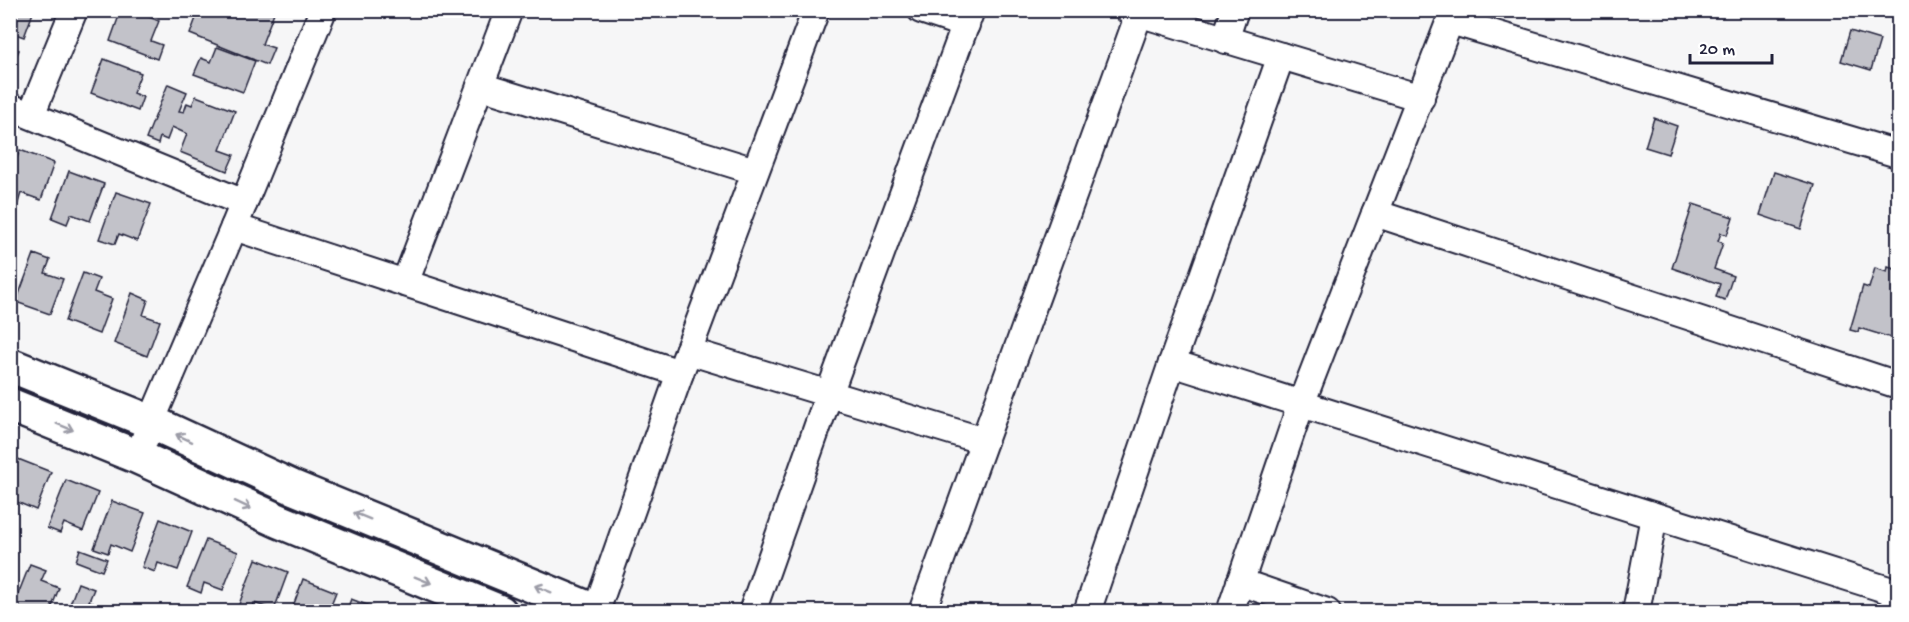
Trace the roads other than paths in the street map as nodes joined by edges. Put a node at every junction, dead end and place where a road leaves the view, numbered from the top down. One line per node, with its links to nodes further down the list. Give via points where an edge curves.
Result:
1 (74, 10): 14 (street)
2 (323, 10): 17 (street)
3 (509, 10): 12 (street)
4 (816, 10): 16 (street)
5 (921, 10): 9 (street)
6 (1234, 10): 10 (street)
7 (1133, 12): 10 (street); 29 (street)
8 (1453, 16): 13 (street); 15 (street)
9 (969, 18): 25 (street)
10 (1225, 40): 11 (street)
11 (1281, 56): 13 (street); 22 (street)
12 (480, 86): 16 (street); 20 (street)
13 (1421, 98): 18 (street)
14 (21, 111): 17 (street)
15 (1899, 154)
16 (755, 171): 21 (street)
17 (244, 203): 19 (street)
18 (1375, 213): 24 (street); 26 (street)
19 (234, 227): 20 (street); 28 (street)
20 (405, 283): 21 (street)
21 (684, 362): 25 (street); 35 (street)
22 (1172, 363): 26 (street); 39 (street)
23 (10, 366): 28 (street)
24 (1899, 385)
25 (829, 394): 29 (street); 37 (street)
26 (1301, 404): 31 (street); 32 (street)
27 (10, 405): 30 (street, one-way to 30)
28 (151, 422): 30 (street); 35 (street, one-way to 28, via 292,487)
29 (984, 441): 38 (street)
30 (138, 457): 36 (street, one-way to 36, via 279,521)
31 (1654, 516): 33 (street); 42 (street)
32 (1240, 582): 40 (street); 41 (street)
33 (1899, 593)
34 (1899, 604): 43 (street)
35 (596, 611)
36 (500, 612)
37 (752, 612)
38 (922, 612)
39 (1087, 612)
40 (1230, 612)
41 (1327, 612)
42 (1636, 612)
43 (1896, 612)

